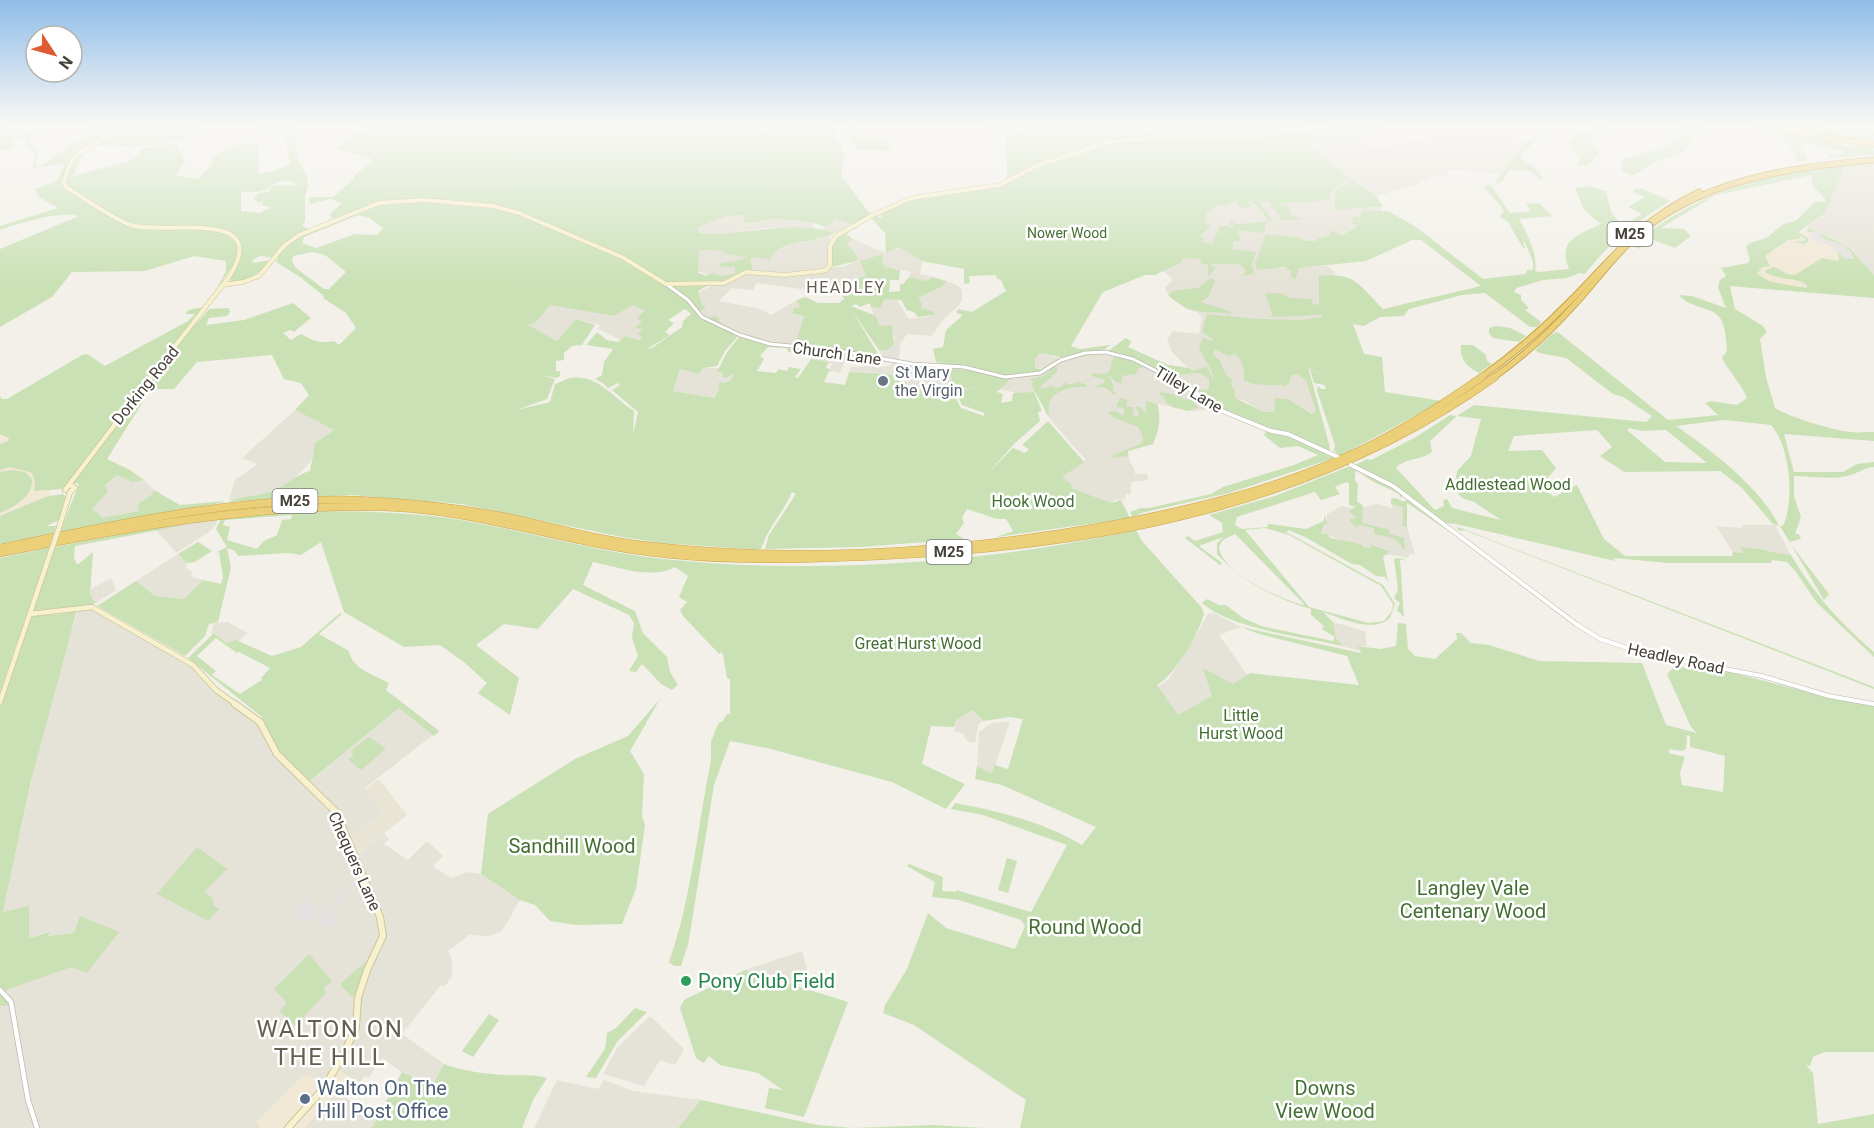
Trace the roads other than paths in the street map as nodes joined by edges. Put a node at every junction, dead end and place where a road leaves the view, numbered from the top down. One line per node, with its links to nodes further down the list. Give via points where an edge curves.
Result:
1 (65, 178): 5 (main road, Dorking Road, via 64,183 87,200 131,225 153,230 213,227 228,233 237,242 239,253)
2 (1014, 178): 7 (main road, via 1000,185 921,196 873,215 834,238 830,265 825,270 787,275 746,272 726,282)
3 (1743, 178): 12 (highway, M25, via 1671,206 1626,238 1560,311 1521,347 1438,409 1371,446 1317,469 1265,488 1152,517 973,544 833,553 754,553 644,546 451,508 330,500 217,508)
4 (1756, 178): 13 (highway, M25, via 1677,208 1654,222 1630,242 1530,349 1444,413 1322,473 1270,492 1155,522 977,550 753,560 631,550 448,513 328,506 177,519)
5 (227, 277): 6 (main road); 8 (main road, Dorking Road)
6 (236, 284): 7 (main road, via 262,273 284,246 299,236 379,203 423,200 493,206 519,213 622,257); 8 (main road)
7 (666, 284): 9 (street, Church Lane, via 688,300 698,314 755,341 912,364 964,367 1005,377 1040,373 1074,355)
8 (222, 285): 14 (main road, Dorking Road, bridge, via 102,439 71,489)
9 (1105, 352): 10 (street, Tilley Lane, via 1144,363 1222,411)
10 (1338, 457)
11 (1352, 465): 16 (street, Headley Road, via 1393,486 1600,639 1675,661 1762,676 1829,696)
12 (0, 548)
13 (0, 553)
14 (30, 614): 15 (main road, Dorking Road); 19 (main road, Chequers Lane, via 92,607 193,665 216,690 260,722 277,754 333,808 384,930 358,1001 356,1028 322,1089)
15 (0, 702)
16 (1874, 704)
17 (0, 990): 18 (street, via 11,1002 28,1100)
18 (37, 1128)
19 (288, 1128)

